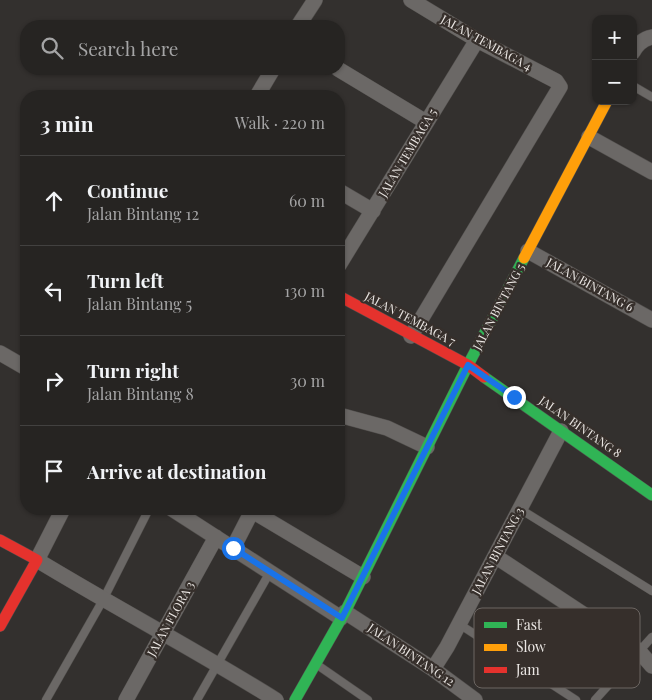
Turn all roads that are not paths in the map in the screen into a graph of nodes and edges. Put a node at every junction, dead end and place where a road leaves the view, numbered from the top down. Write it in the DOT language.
graph roads {
  1 [pos="314,0"];
  2 [pos="411,0"];
  3 [pos="302,20"];
  4 [pos="649,37"];
  5 [pos="477,40"];
  6 [pos="637,45"];
  7 [pos="345,73"];
  8 [pos="269,75"];
  9 [pos="637,88"];
  10 [pos="261,90"];
  11 [pos="652,97"];
  12 [pos="605,105"];
  13 [pos="426,122"];
  14 [pos="589,136"];
  15 [pos="652,172"];
  16 [pos="345,195"];
  17 [pos="373,212"];
  18 [pos="528,251"];
  19 [pos="345,256"];
  20 [pos="345,299"];
  21 [pos="652,320"];
  22 [pos="411,336"];
  23 [pos="0,353"];
  24 [pos="20,365"];
  25 [pos="468,365"];
  26 [pos="345,417"];
  27 [pos="561,432"];
  28 [pos="427,447"];
  29 [pos="652,495"];
  30 [pos="520,509"];
  31 [pos="61,515"];
  32 [pos="146,515"];
  33 [pos="181,515"];
  34 [pos="248,515"];
  35 [pos="258,515"];
  36 [pos="216,537"];
  37 [pos="0,540"];
  38 [pos="233,548"];
  39 [pos="495,556"];
  40 [pos="37,560"];
  41 [pos="270,572"];
  42 [pos="362,577"];
  43 [pos="652,591"];
  44 [pos="103,600"];
  45 [pos="574,608"];
  46 [pos="343,615"];
  47 [pos="459,624"];
  48 [pos="0,626"];
  49 [pos="163,634"];
  50 [pos="474,634"];
  51 [pos="652,637"];
  52 [pos="640,650"];
  53 [pos="640,652"];
  54 [pos="218,663"];
  55 [pos="316,664"];
  56 [pos="652,666"];
  57 [pos="433,669"];
  58 [pos="558,688"];
  59 [pos="606,688"];
  60 [pos="46,700"];
  61 [pos="126,700"];
  62 [pos="197,700"];
  63 [pos="276,700"];
  64 [pos="295,700"];
  65 [pos="368,700"];
  66 [pos="475,700"];
  67 [pos="576,700"];
  68 [pos="595,700"];
  1 -- 3 [label="street"];
  2 -- 5 [label="street, JALAN TEMBAGA 4"];
  4 -- 6 [label="street"];
  5 -- 13 [label="street, JALAN TEMBAGA 5"];
  5 -- 22 [label="street, JALAN TEMBAGA 4"];
  7 -- 13 [label="street"];
  8 -- 10 [label="street"];
  9 -- 11 [label="lane"];
  12 -- 14 [label="street, JALAN BINTANG 5"];
  13 -- 17 [label="street, JALAN TEMBAGA 5"];
  14 -- 15 [label="street"];
  14 -- 18 [label="street, JALAN BINTANG 5"];
  16 -- 17 [label="street"];
  17 -- 19 [label="street, JALAN TEMBAGA 5"];
  18 -- 21 [label="street, JALAN BINTANG 6"];
  18 -- 25 [label="street, JALAN BINTANG 5"];
  20 -- 22 [label="street, JALAN TEMBAGA 7"];
  22 -- 25 [label="street, JALAN TEMBAGA 7"];
  23 -- 24 [label="street"];
  25 -- 27 [label="street, JALAN BINTANG 8"];
  25 -- 28 [label="street, JALAN BINTANG 5"];
  26 -- 28 [label="street"];
  27 -- 29 [label="street, JALAN BINTANG 8"];
  27 -- 30 [label="street, JALAN BINTANG 3"];
  28 -- 42 [label="street, JALAN BINTANG 5"];
  30 -- 39 [label="street, JALAN BINTANG 3"];
  30 -- 43 [label="lane"];
  31 -- 40 [label="street"];
  32 -- 44 [label="lane"];
  33 -- 36 [label="street, JALAN BINTANG 12"];
  34 -- 38 [label="street"];
  35 -- 42 [label="street"];
  36 -- 38 [label="street, JALAN BINTANG 12"];
  36 -- 49 [label="street, JALAN FLORA 3"];
  37 -- 40 [label="street"];
  38 -- 41 [label="street, JALAN BINTANG 12"];
  39 -- 45 [label="street"];
  39 -- 47 [label="street, JALAN BINTANG 3"];
  40 -- 44 [label="street"];
  40 -- 48 [label="street"];
  41 -- 46 [label="street, JALAN BINTANG 12"];
  41 -- 54 [label="lane"];
  42 -- 46 [label="street, JALAN BINTANG 5"];
  44 -- 49 [label="street"];
  44 -- 60 [label="lane"];
  46 -- 55 [label="street, JALAN BINTANG 5"];
  46 -- 57 [label="street, JALAN BINTANG 12"];
  47 -- 50 [label="lane"];
  47 -- 57 [label="street, JALAN BINTANG 3"];
  49 -- 54 [label="street"];
  49 -- 61 [label="street, JALAN FLORA 3"];
  51 -- 52 [label="lane"];
  53 -- 56 [label="street"];
  54 -- 62 [label="lane"];
  54 -- 63 [label="street"];
  55 -- 64 [label="street, JALAN BINTANG 5"];
  55 -- 65 [label="lane"];
  57 -- 66 [label="street, JALAN BINTANG 12"];
  58 -- 67 [label="lane"];
  59 -- 68 [label="lane"];
}
